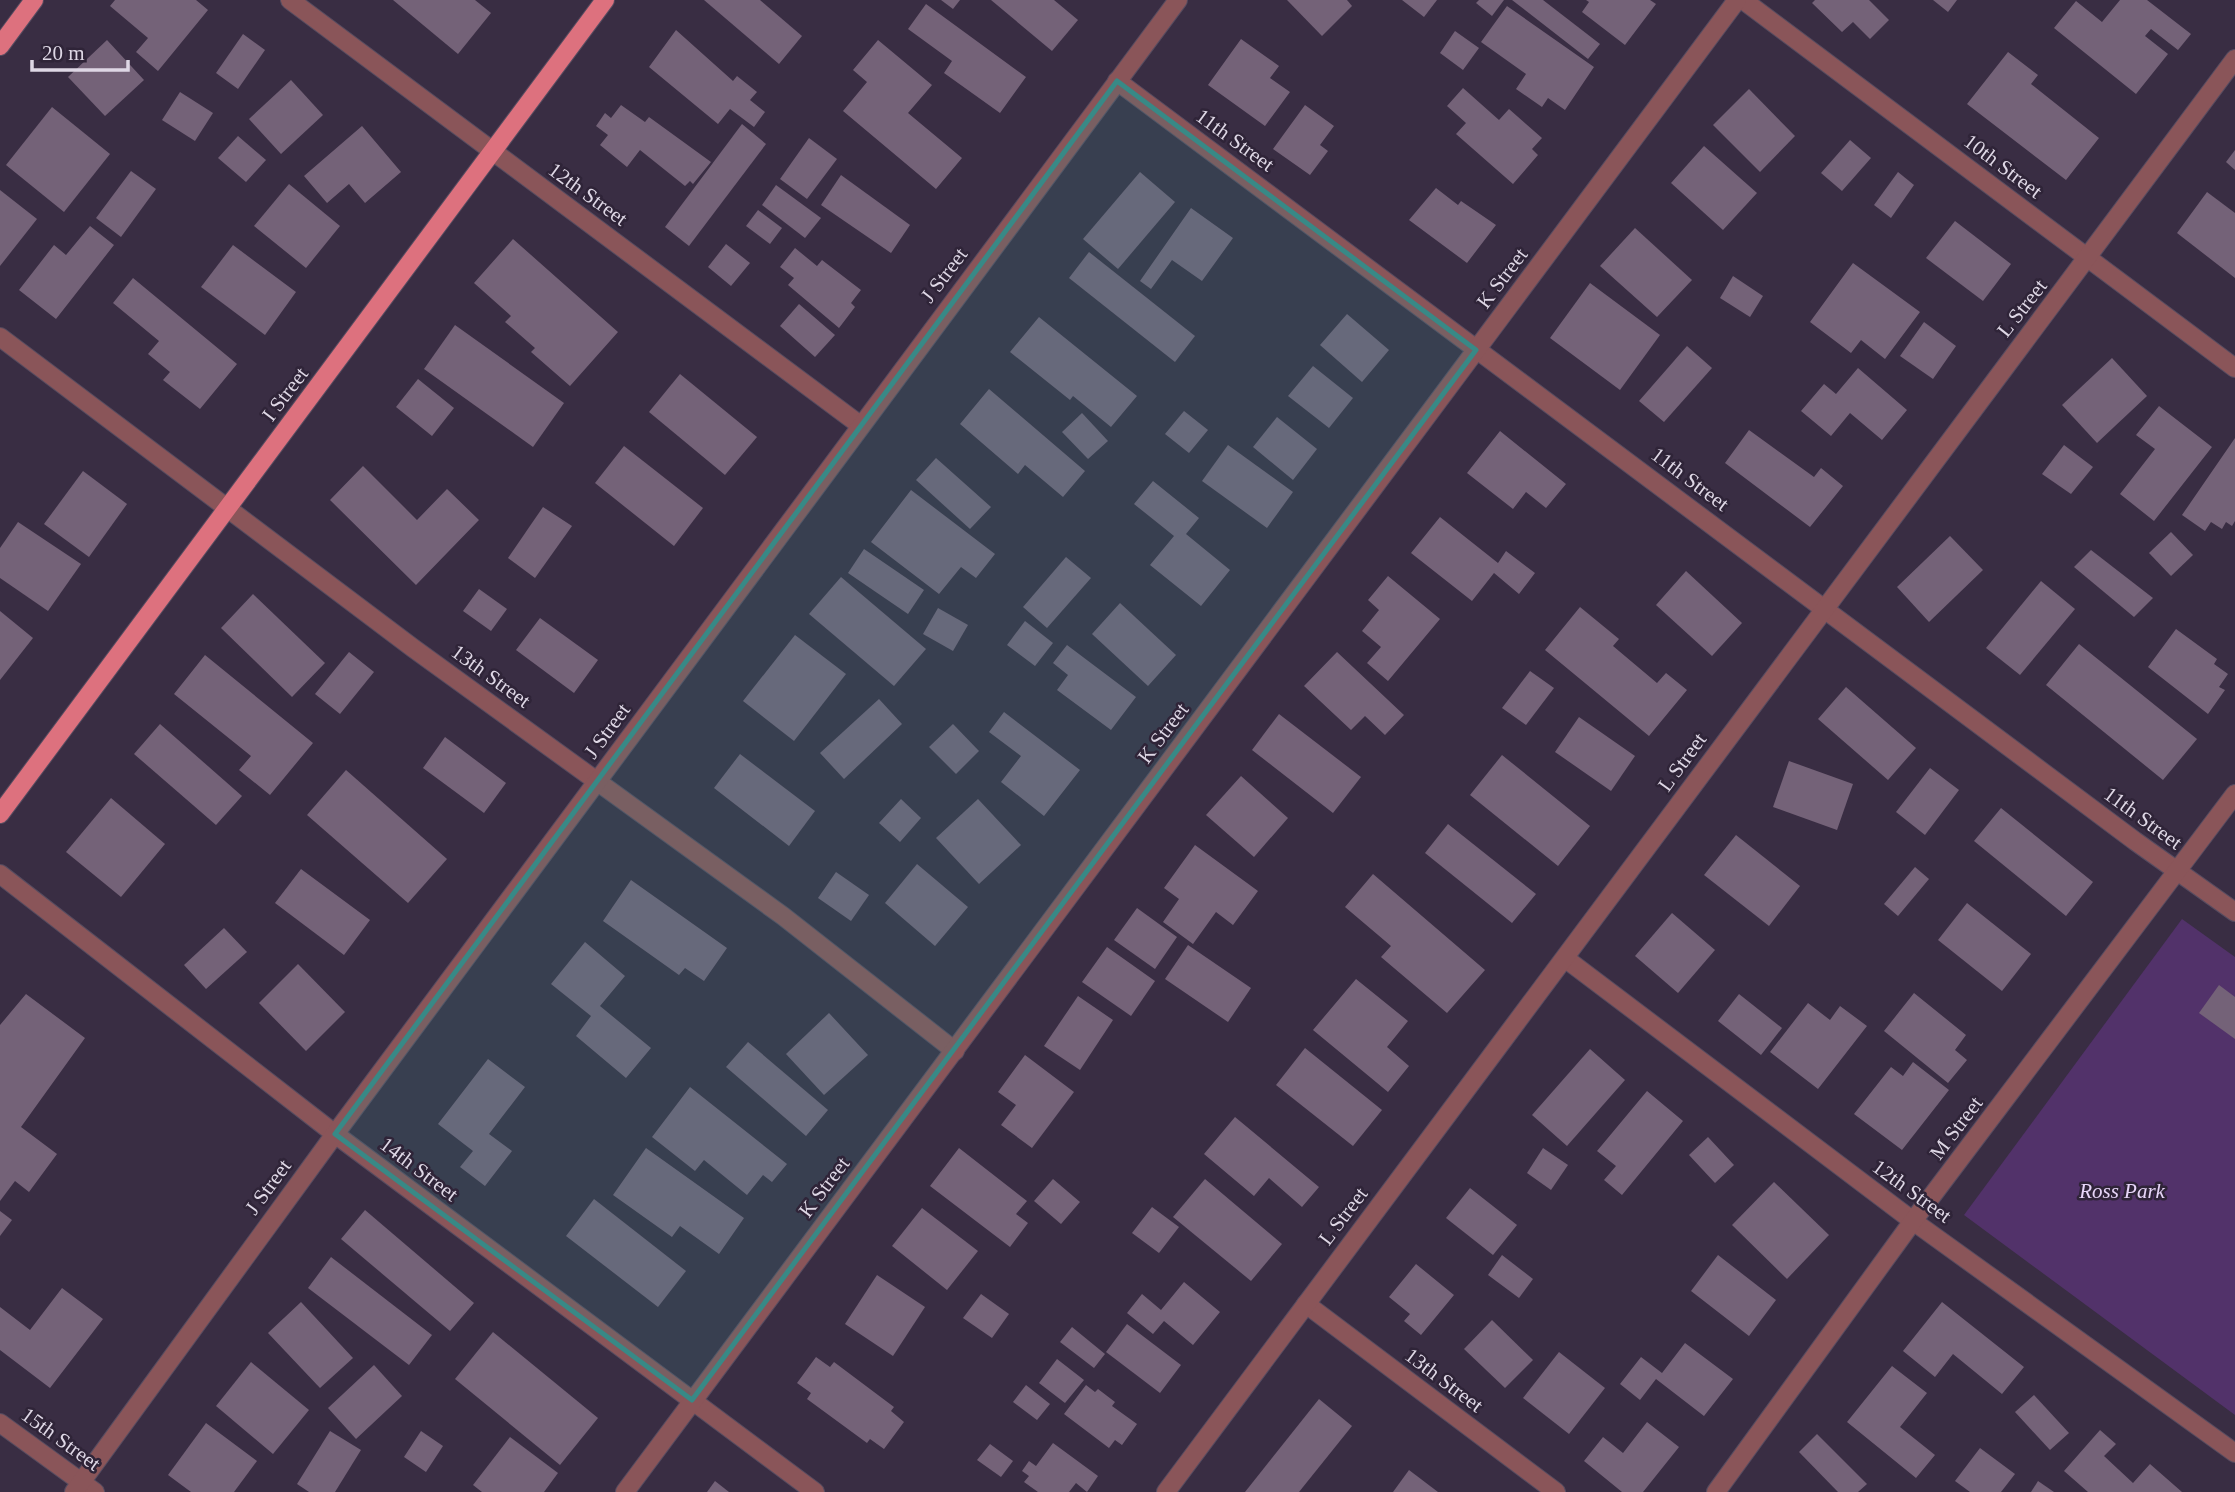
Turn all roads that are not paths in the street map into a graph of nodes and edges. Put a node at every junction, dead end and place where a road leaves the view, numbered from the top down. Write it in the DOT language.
graph roads {
  1 [pos="34,0"];
  2 [pos="290,0"];
  3 [pos="606,0"];
  4 [pos="1178,0"];
  5 [pos="1737,0"];
  6 [pos="1743,0"];
  7 [pos="0,46"];
  8 [pos="2235,59"];
  9 [pos="1118,81"];
  10 [pos="493,151"];
  11 [pos="2088,259"];
  12 [pos="0,337"];
  13 [pos="1476,350"];
  14 [pos="2235,368"];
  15 [pos="860,425"];
  16 [pos="228,509"];
  17 [pos="1824,610"];
  18 [pos="597,783"];
  19 [pos="2235,794"];
  20 [pos="0,814"];
  21 [pos="2178,872"];
  22 [pos="0,874"];
  23 [pos="2235,912"];
  24 [pos="1566,959"];
  25 [pos="955,1051"];
  26 [pos="335,1134"];
  27 [pos="1913,1221"];
  28 [pos="1306,1304"];
  29 [pos="692,1401"];
  30 [pos="0,1423"];
  31 [pos="2235,1453"];
  32 [pos="84,1489"];
  33 [pos="625,1492"];
  34 [pos="815,1492"];
  35 [pos="1166,1492"];
  36 [pos="1556,1492"];
  37 [pos="1716,1492"];
  1 -- 7 [label="main road"];
  2 -- 10 [label="street, 12th Street"];
  3 -- 10 [label="main road, I Street"];
  4 -- 9 [label="street, J Street"];
  5 -- 13 [label="street, K Street"];
  6 -- 11 [label="street, 10th Street"];
  8 -- 11 [label="street, L Street"];
  9 -- 13 [label="street, 11th Street"];
  9 -- 15 [label="street, J Street"];
  10 -- 15 [label="street, 12th Street"];
  10 -- 16 [label="main road, I Street"];
  11 -- 14 [label="street, 10th Street"];
  11 -- 17 [label="street, L Street"];
  12 -- 16 [label="street, 13th Street"];
  13 -- 17 [label="street, 11th Street"];
  13 -- 25 [label="street, K Street"];
  15 -- 18 [label="street, J Street"];
  16 -- 18 [label="street, 13th Street"];
  16 -- 20 [label="main road, I Street"];
  17 -- 21 [label="street, 11th Street"];
  17 -- 24 [label="street, L Street"];
  18 -- 25 [label="street, 13th Street"];
  18 -- 26 [label="street, J Street"];
  19 -- 21 [label="street, M Street"];
  21 -- 23 [label="street, 11th Street"];
  21 -- 27 [label="street, M Street"];
  22 -- 26 [label="street, 14th Street"];
  24 -- 27 [label="street, 12th Street"];
  24 -- 28 [label="street, L Street"];
  25 -- 29 [label="street, K Street"];
  26 -- 29 [label="street, 14th Street"];
  26 -- 32 [label="street, J Street"];
  27 -- 31 [label="street, 12th Street"];
  27 -- 37 [label="street, M Street"];
  28 -- 35 [label="street, L Street"];
  28 -- 36 [label="street, 13th Street"];
  29 -- 33 [label="street, K Street"];
  29 -- 34 [label="street, 14th Street"];
  30 -- 32 [label="street, 15th Street"];
}
